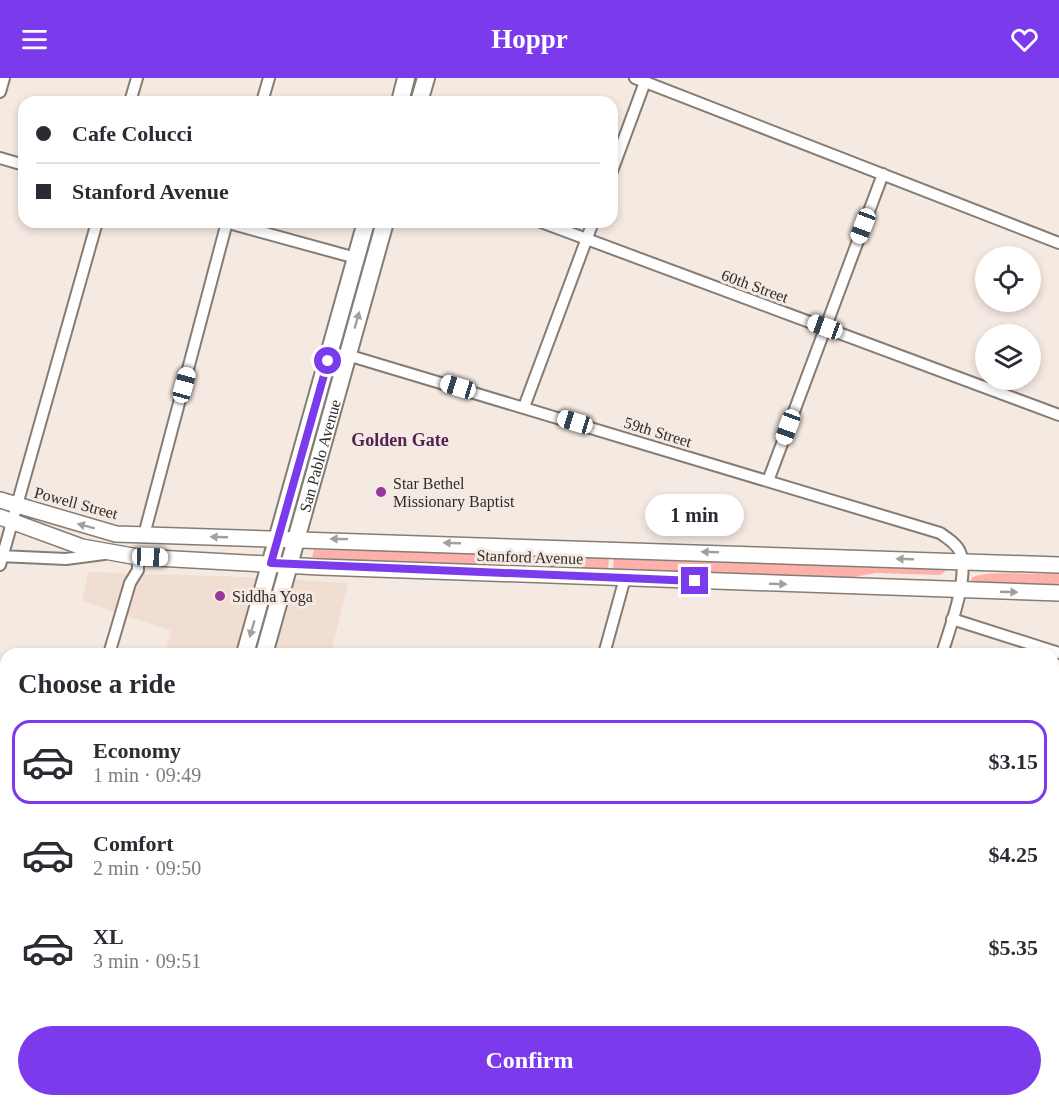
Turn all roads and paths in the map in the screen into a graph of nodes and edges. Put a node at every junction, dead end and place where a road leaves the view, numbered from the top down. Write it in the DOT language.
graph roads {
  1 [pos="4,78"];
  2 [pos="137,78"];
  3 [pos="269,78"];
  4 [pos="406,78"];
  5 [pos="426,78"];
  6 [pos="640,80"];
  7 [pos="0,92"];
  8 [pos="132,96"];
  9 [pos="264,96"];
  10 [pos="402,96"];
  11 [pos="421,96"];
  12 [pos="618,152"];
  13 [pos="0,158"];
  14 [pos="18,163"];
  15 [pos="883,174"];
  16 [pos="96,228"];
  17 [pos="224,228"];
  18 [pos="248,228"];
  19 [pos="364,228"];
  20 [pos="383,228"];
  21 [pos="557,228"];
  22 [pos="591,228"];
  23 [pos="587,239"];
  24 [pos="1059,243"];
  25 [pos="356,258"];
  26 [pos="825,327"];
  27 [pos="330,350"];
  28 [pos="348,354"];
  29 [pos="524,407"];
  30 [pos="1059,415"];
  31 [pos="768,481"];
  32 [pos="0,501"];
  33 [pos="17,506"];
  34 [pos="6,519"];
  35 [pos="144,535"];
  36 [pos="297,538"];
  37 [pos="277,539"];
  38 [pos="110,554"];
  39 [pos="138,557"];
  40 [pos="1,559"];
  41 [pos="963,561"];
  42 [pos="271,563"];
  43 [pos="289,565"];
  44 [pos="1059,565"];
  45 [pos="625,578"];
  46 [pos="959,590"];
  47 [pos="1059,593"];
  48 [pos="952,619"];
  49 [pos="111,648"];
  50 [pos="247,648"];
  51 [pos="266,648"];
  52 [pos="610,648"];
  53 [pos="944,648"];
  54 [pos="1043,648"];
  1 -- 7 [label="street"];
  2 -- 8 [label="street"];
  3 -- 9 [label="street"];
  4 -- 10 [label="main road"];
  5 -- 11 [label="main road"];
  6 -- 12 [label="street"];
  6 -- 15 [label="street"];
  13 -- 14 [label="street"];
  15 -- 24 [label="street"];
  15 -- 26 [label="street"];
  16 -- 33 [label="street"];
  17 -- 35 [label="street"];
  18 -- 25 [label="street"];
  19 -- 25 [label="main road, San Pablo Avenue"];
  28 -- 20 [label="main road, San Pablo Avenue, one-way"];
  21 -- 23 [label="street, 60th Street"];
  22 -- 23 [label="street"];
  23 -- 26 [label="street, 60th Street"];
  23 -- 29 [label="street"];
  25 -- 27 [label="main road, San Pablo Avenue"];
  26 -- 30 [label="street, 60th Street"];
  26 -- 31 [label="street"];
  27 -- 28 [label="street, 59th Street"];
  27 -- 37 [label="main road, San Pablo Avenue"];
  28 -- 29 [label="street, 59th Street"];
  28 -- 36 [label="main road, San Pablo Avenue"];
  29 -- 31 [label="street, 59th Street"];
  31 -- 41 [label="street, 59th Street"];
  32 -- 33 [label="main road, Powell Street"];
  33 -- 34 [label="street"];
  35 -- 33 [label="main road, Powell Street, one-way"];
  34 -- 38 [label="main road"];
  34 -- 40 [label="street"];
  37 -- 35 [label="main road, Stanford Avenue, one-way"];
  36 -- 37 [label="main road, Stanford Avenue"];
  41 -- 36 [label="main road, Stanford Avenue, one-way"];
  36 -- 43 [label="main road, San Pablo Avenue"];
  37 -- 42 [label="main road, San Pablo Avenue"];
  38 -- 39 [label="main road, Stanford Avenue"];
  38 -- 40 [label="street, Stanford Avenue"];
  39 -- 42 [label="main road, Stanford Avenue"];
  39 -- 49 [label="street"];
  41 -- 44 [label="main road, Stanford Avenue"];
  41 -- 46 [label="street"];
  42 -- 43 [label="main road, Stanford Avenue"];
  42 -- 50 [label="main road, San Pablo Avenue, one-way"];
  43 -- 45 [label="main road, Stanford Avenue"];
  43 -- 51 [label="main road, San Pablo Avenue"];
  45 -- 46 [label="main road, Stanford Avenue, one-way"];
  45 -- 52 [label="street"];
  46 -- 47 [label="main road, Stanford Avenue, one-way"];
  46 -- 48 [label="street"];
  48 -- 53 [label="street"];
  48 -- 54 [label="street"];
}
